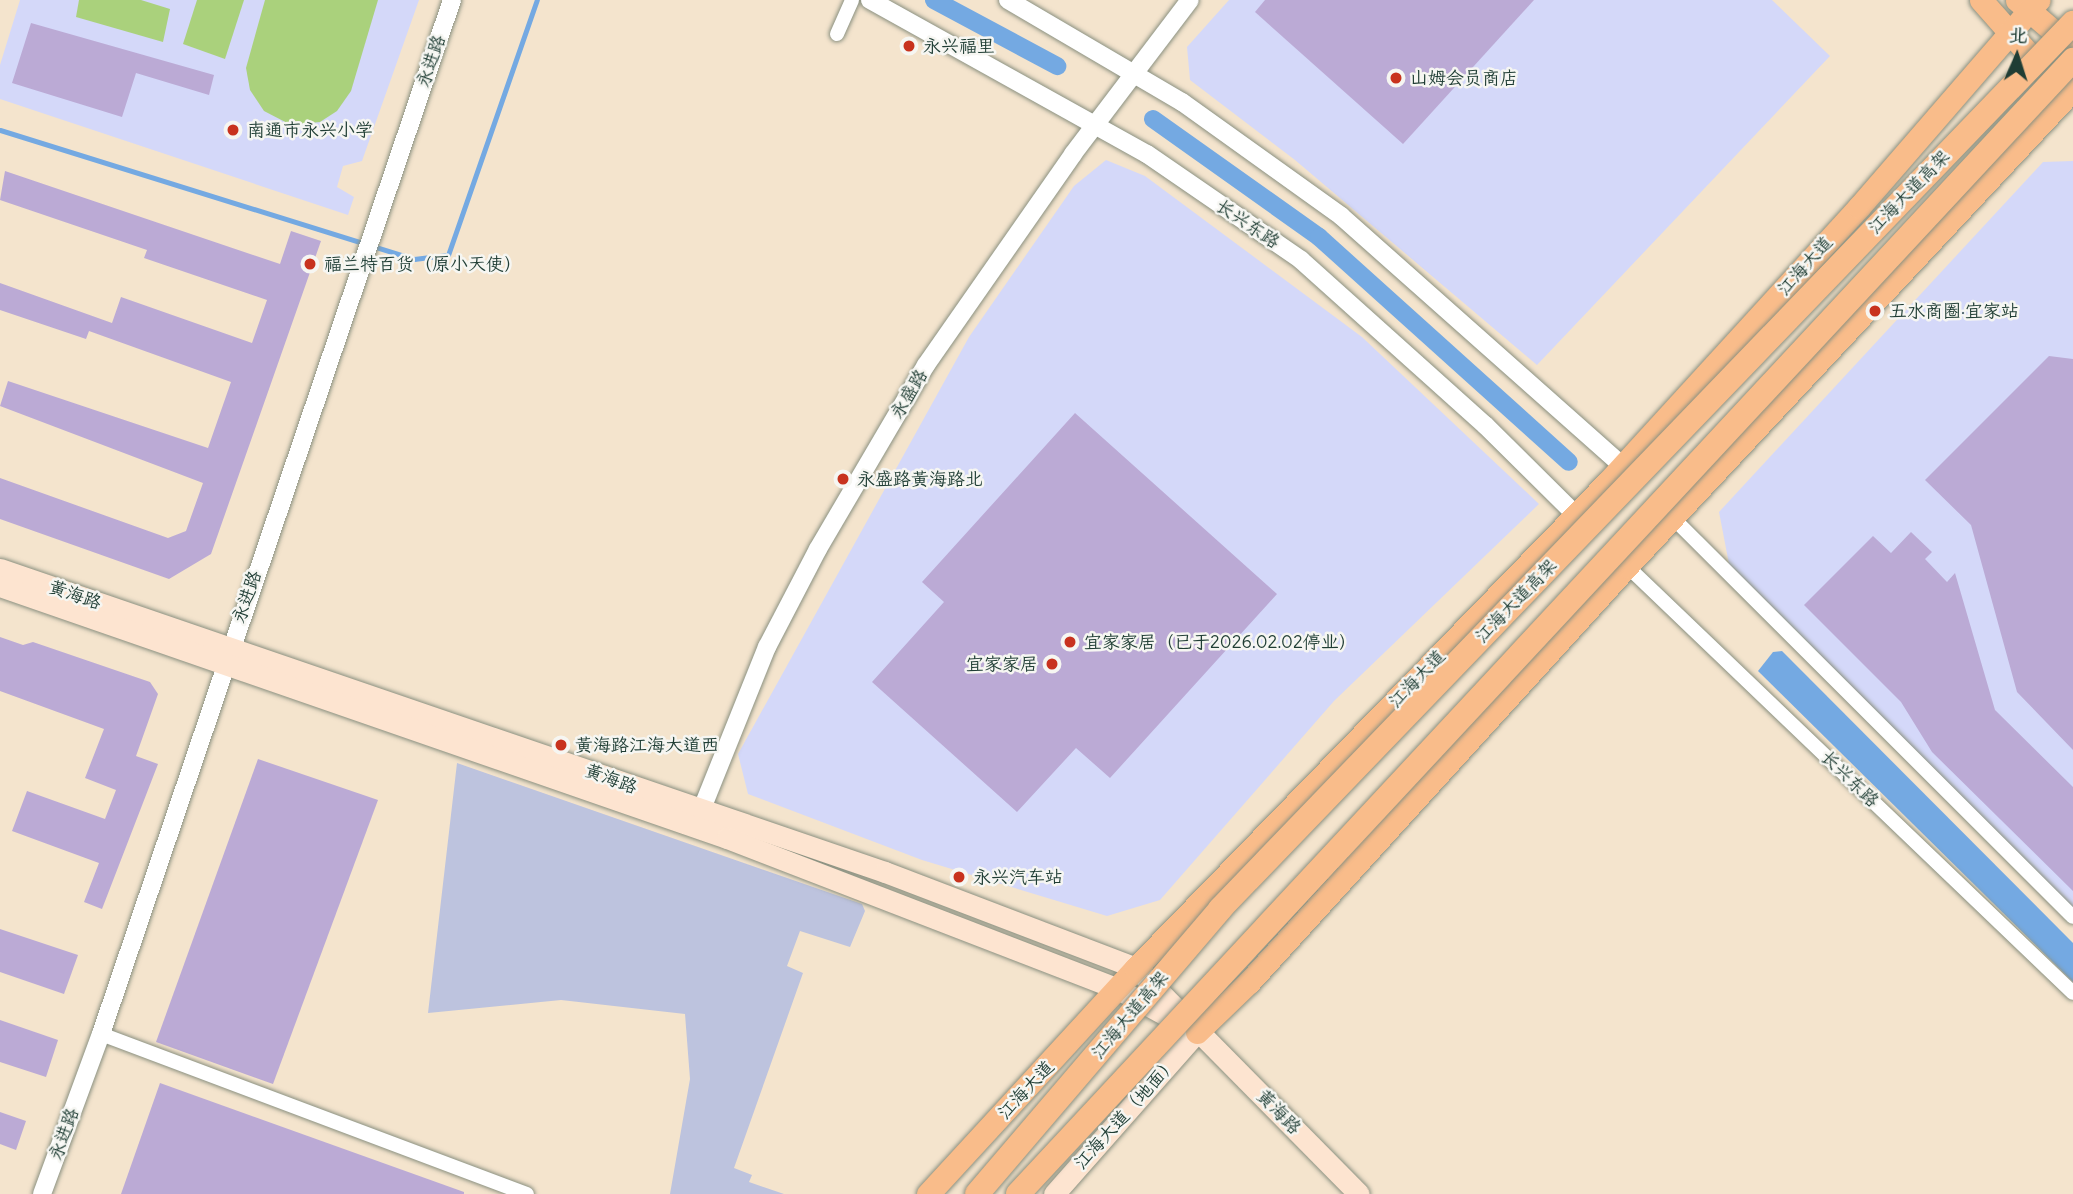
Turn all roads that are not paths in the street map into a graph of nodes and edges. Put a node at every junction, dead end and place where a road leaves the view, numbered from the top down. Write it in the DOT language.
graph roads {
  1 [pos="452,0"];
  2 [pos="852,0"];
  3 [pos="870,0"];
  4 [pos="1008,0"];
  5 [pos="1190,0"];
  6 [pos="1981,0"];
  7 [pos="2028,3"];
  8 [pos="2073,23"];
  9 [pos="837,34"];
  10 [pos="2008,34"];
  11 [pos="2073,48"];
  12 [pos="2073,60"];
  13 [pos="1133,71"];
  14 [pos="2070,96"];
  15 [pos="1095,126"];
  16 [pos="1623,466"];
  17 [pos="1576,516"];
  18 [pos="1672,517"];
  19 [pos="1627,566"];
  20 [pos="0,569"];
  21 [pos="0,586"];
  22 [pos="227,654"];
  23 [pos="698,819"];
  24 [pos="2073,917"];
  25 [pos="1136,968"];
  26 [pos="1118,989"];
  27 [pos="2073,993"];
  28 [pos="1197,1032"];
  29 [pos="101,1034"];
  30 [pos="42,1194"];
  31 [pos="527,1194"];
  32 [pos="928,1194"];
  33 [pos="977,1194"];
  34 [pos="1018,1194"];
  35 [pos="1054,1194"];
  36 [pos="1359,1194"];
  1 -- 22 [label="street, 永进路"];
  2 -- 9 [label="street"];
  3 -- 15 [label="street, 长兴东路"];
  4 -- 13 [label="street"];
  5 -- 13 [label="street, 永盛路"];
  6 -- 10 [label="main road"];
  7 -- 10 [label="main road, 江海大道"];
  7 -- 11 [label="main road"];
  8 -- 33 [label="highway, 江海大道高架, bridge"];
  10 -- 14 [label="main road"];
  10 -- 16 [label="main road, 江海大道"];
  12 -- 34 [label="highway, 江海大道高架, bridge"];
  13 -- 15 [label="street, 永盛路"];
  13 -- 16 [label="street"];
  14 -- 18 [label="main road"];
  15 -- 17 [label="street, 长兴东路"];
  15 -- 23 [label="street, 永盛路"];
  16 -- 17 [label="main road, 江海大道"];
  17 -- 25 [label="main road, 江海大道"];
  18 -- 19 [label="main road"];
  18 -- 24 [label="street"];
  19 -- 27 [label="street, 长兴东路"];
  19 -- 28 [label="main road"];
  20 -- 22 [label="main road, 黄海路"];
  21 -- 22 [label="main road, 黄海路"];
  22 -- 23 [label="main road, 黄海路"];
  22 -- 29 [label="street, 永进路"];
  23 -- 25 [label="main road, 黄海路"];
  23 -- 26 [label="main road, 黄海路"];
  25 -- 26 [label="main road, 江海大道"];
  25 -- 28 [label="main road, 黄海路"];
  26 -- 28 [label="main road, 黄海路"];
  26 -- 32 [label="main road, 江海大道"];
  28 -- 35 [label="main road, 江海大道（地面）"];
  28 -- 36 [label="main road, 黄海路"];
  29 -- 30 [label="street, 永进路"];
  29 -- 31 [label="street"];
}
